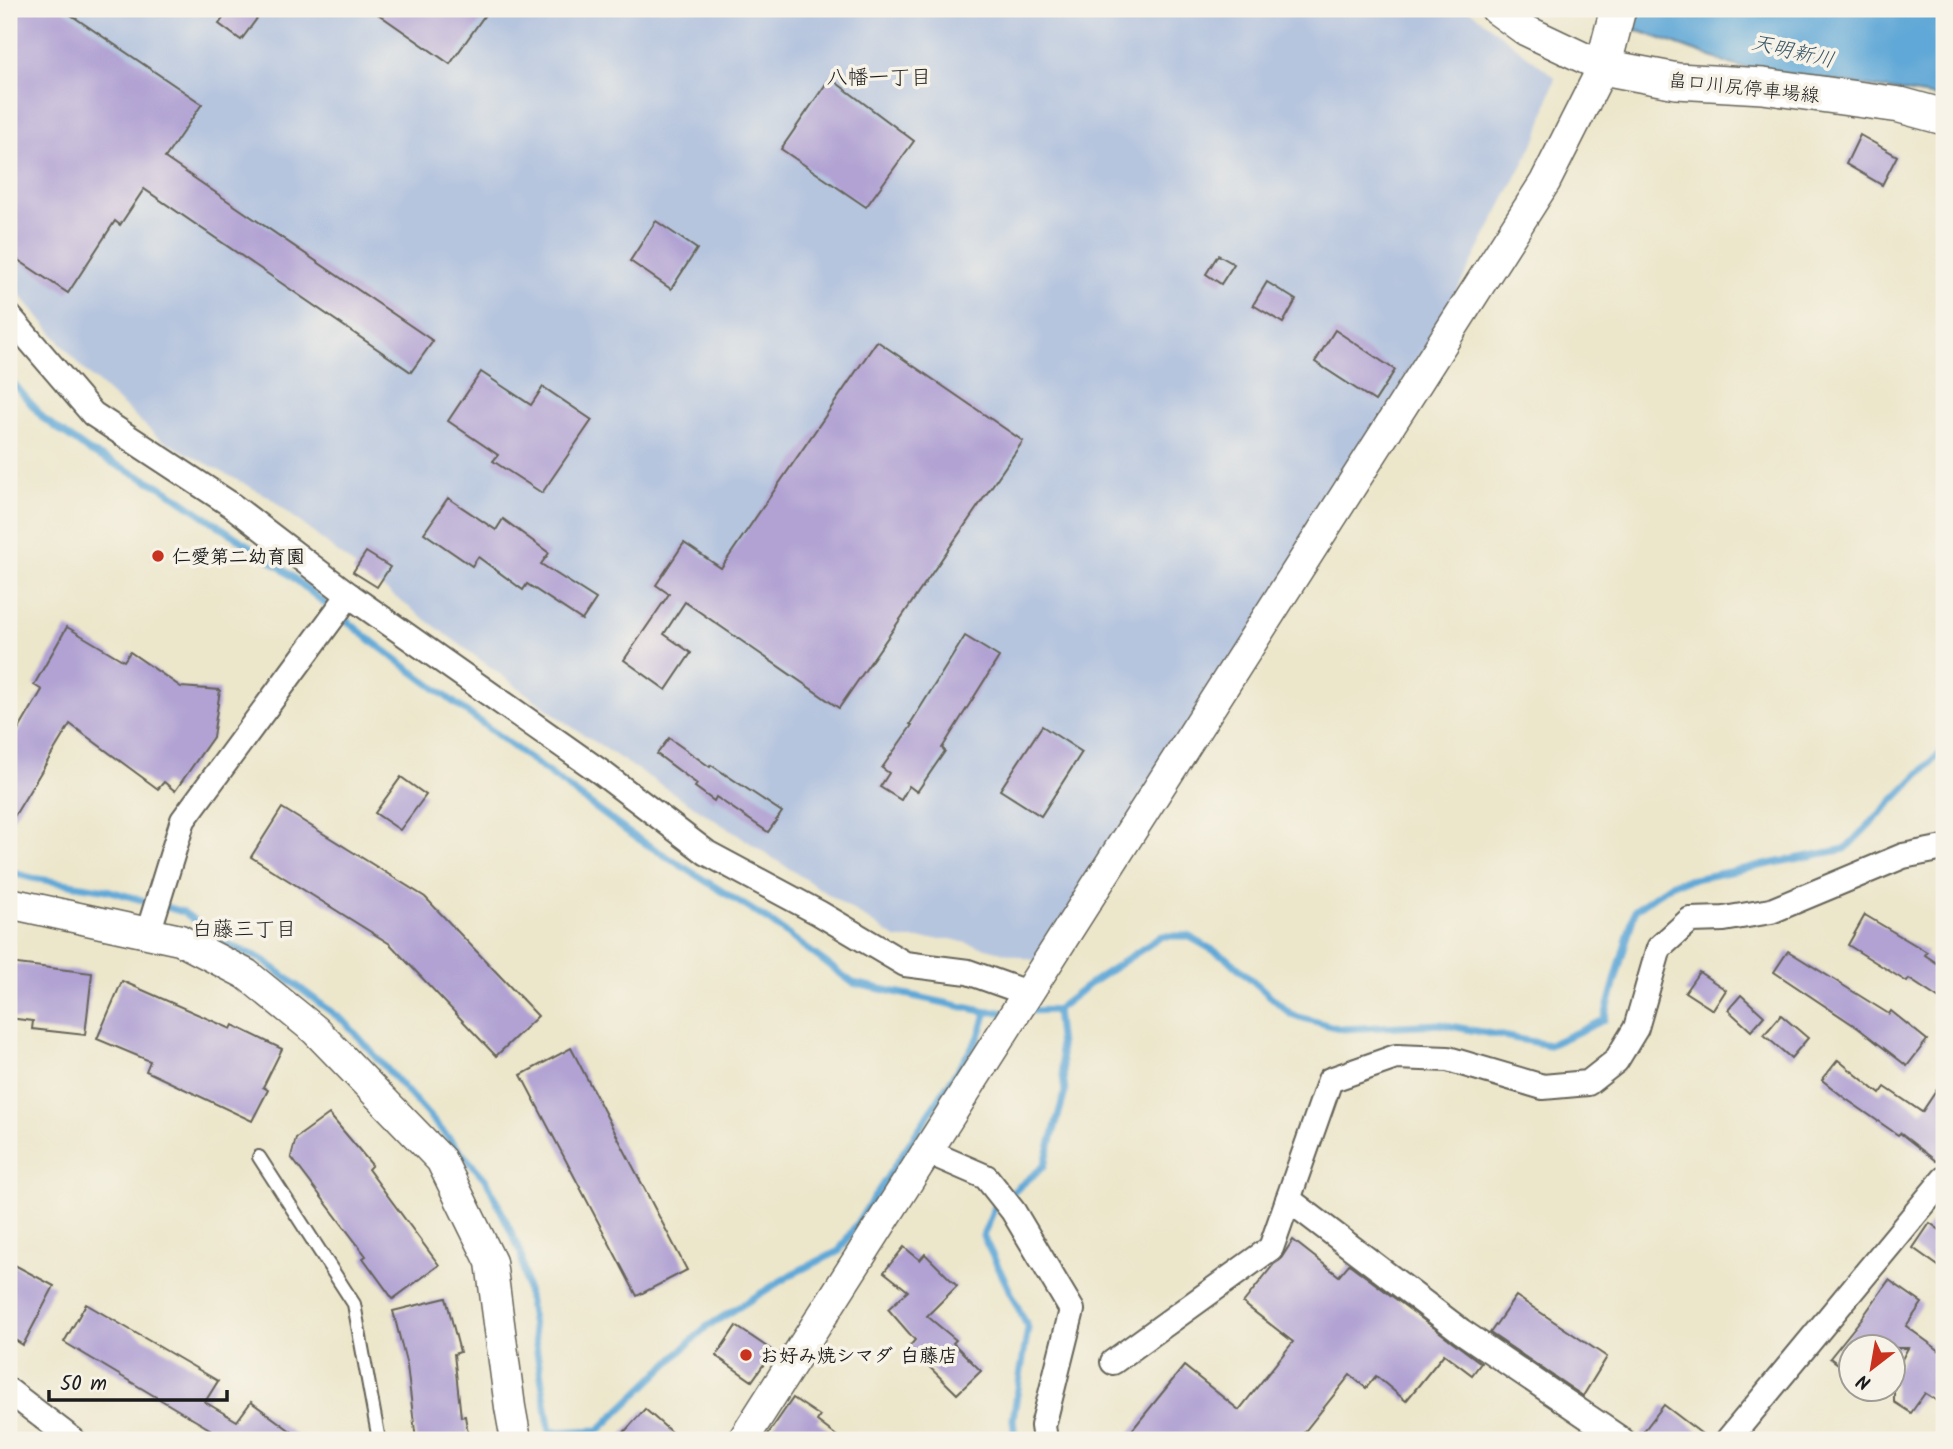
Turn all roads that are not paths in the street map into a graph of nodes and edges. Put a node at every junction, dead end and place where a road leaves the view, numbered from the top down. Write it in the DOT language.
graph roads {
  1 [pos="1496,9"];
  2 [pos="1610,37"];
  3 [pos="1944,117"];
  4 [pos="9,316"];
  5 [pos="349,595"];
  6 [pos="1944,848"];
  7 [pos="9,903"];
  8 [pos="148,933"];
  9 [pos="1027,993"];
  10 [pos="926,1151"];
  11 [pos="259,1157"];
  12 [pos="1944,1179"];
  13 [pos="1288,1199"];
  14 [pos="1113,1362"];
  15 [pos="9,1391"];
  16 [pos="73,1440"];
  17 [pos="379,1440"];
  18 [pos="516,1440"];
  19 [pos="743,1440"];
  20 [pos="1045,1440"];
  21 [pos="1622,1440"];
  22 [pos="1728,1440"];
  1 -- 2 [label="street"];
  2 -- 3 [label="main road, 畠口川尻停車場線"];
  2 -- 9 [label="street"];
  4 -- 5 [label="street"];
  5 -- 8 [label="street"];
  5 -- 9 [label="street"];
  6 -- 13 [label="street"];
  7 -- 8 [label="street"];
  8 -- 18 [label="street"];
  9 -- 10 [label="street"];
  10 -- 19 [label="street"];
  10 -- 20 [label="street"];
  11 -- 17 [label="lane"];
  12 -- 22 [label="street"];
  13 -- 14 [label="street"];
  13 -- 21 [label="street"];
  15 -- 16 [label="street"];
}
